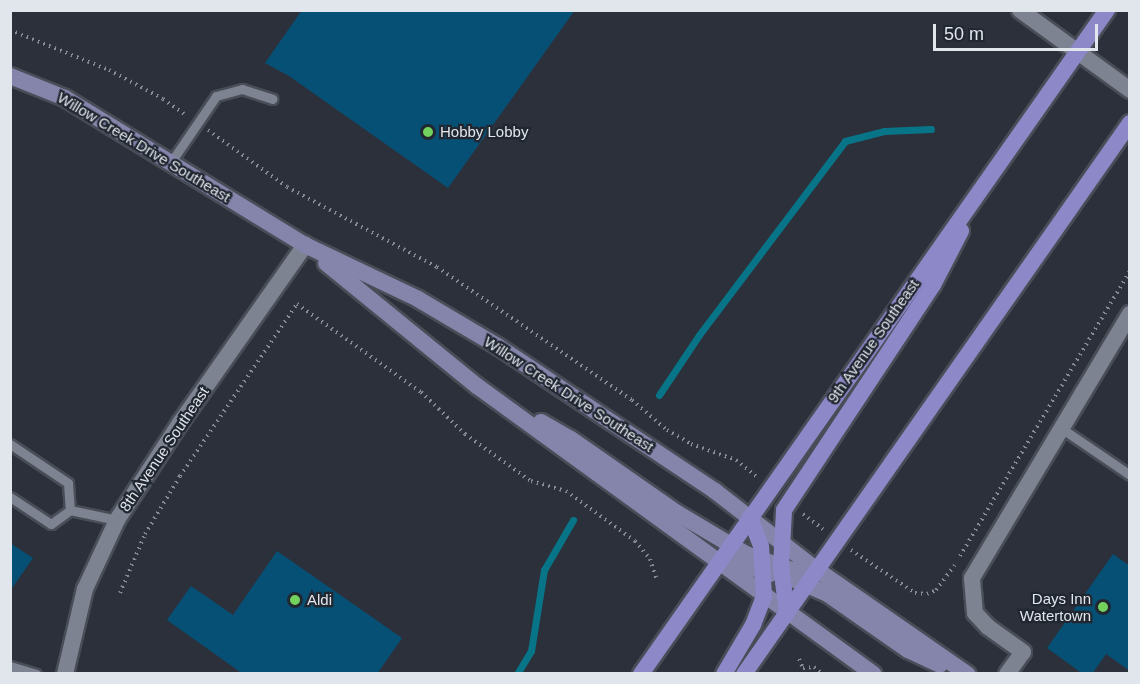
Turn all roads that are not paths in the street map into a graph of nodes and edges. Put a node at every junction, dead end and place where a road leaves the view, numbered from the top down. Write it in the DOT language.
graph roads {
  1 [pos="1020,10"];
  2 [pos="1107,10"];
  3 [pos="1078,52"];
  4 [pos="10,76"];
  5 [pos="1130,90"];
  6 [pos="272,99"];
  7 [pos="1130,123"];
  8 [pos="171,162"];
  9 [pos="987,179"];
  10 [pos="305,245"];
  11 [pos="1130,314"];
  12 [pos="477,386"];
  13 [pos="1061,428"];
  14 [pos="10,444"];
  15 [pos="1130,475"];
  16 [pos="10,496"];
  17 [pos="70,510"];
  18 [pos="750,517"];
  19 [pos="117,520"];
  20 [pos="782,542"];
  21 [pos="731,544"];
  22 [pos="719,563"];
  23 [pos="761,565"];
  24 [pos="782,572"];
  25 [pos="812,577"];
  26 [pos="764,596"];
  27 [pos="787,613"];
  28 [pos="10,666"];
  29 [pos="36,674"];
  30 [pos="65,674"];
  31 [pos="641,674"];
  32 [pos="724,674"];
  33 [pos="744,674"];
  34 [pos="874,674"];
  35 [pos="960,674"];
  36 [pos="967,674"];
  37 [pos="1006,674"];
  1 -- 3 [label="street"];
  2 -- 3 [label="main road, 9th Avenue Southeast"];
  3 -- 5 [label="street"];
  3 -- 9 [label="main road, 9th Avenue Southeast"];
  4 -- 8 [label="main road, Willow Creek Drive Southeast"];
  6 -- 8 [label="lane"];
  7 -- 25 [label="main road"];
  8 -- 10 [label="main road, Willow Creek Drive Southeast"];
  9 -- 18 [label="main road, 9th Avenue Southeast"];
  9 -- 20 [label="main road"];
  10 -- 12 [label="main road, Willow Creek Drive Southeast"];
  10 -- 18 [label="main road, Willow Creek Drive Southeast"];
  10 -- 19 [label="street, 8th Avenue Southeast"];
  11 -- 13 [label="street"];
  12 -- 21 [label="main road"];
  12 -- 22 [label="main road, Willow Creek Drive Southeast"];
  13 -- 15 [label="lane"];
  13 -- 37 [label="street"];
  14 -- 17 [label="lane"];
  16 -- 17 [label="lane"];
  17 -- 19 [label="lane"];
  18 -- 20 [label="main road, Willow Creek Drive Southeast"];
  18 -- 21 [label="main road, 9th Avenue Southeast"];
  18 -- 23 [label="main road"];
  19 -- 30 [label="street, 8th Avenue Southeast"];
  20 -- 24 [label="main road"];
  20 -- 25 [label="main road, Willow Creek Drive Southeast"];
  21 -- 22 [label="main road, 9th Avenue Southeast"];
  21 -- 23 [label="main road"];
  22 -- 23 [label="main road"];
  22 -- 26 [label="main road, Willow Creek Drive Southeast"];
  22 -- 31 [label="main road, 9th Avenue Southeast"];
  23 -- 24 [label="main road"];
  23 -- 26 [label="main road"];
  24 -- 25 [label="main road"];
  24 -- 27 [label="main road"];
  25 -- 27 [label="main road"];
  25 -- 35 [label="main road"];
  25 -- 36 [label="main road"];
  26 -- 27 [label="main road, Willow Creek Drive Southeast"];
  26 -- 32 [label="main road"];
  27 -- 33 [label="main road"];
  27 -- 34 [label="main road, Willow Creek Drive Southeast"];
  28 -- 29 [label="lane"];
}
